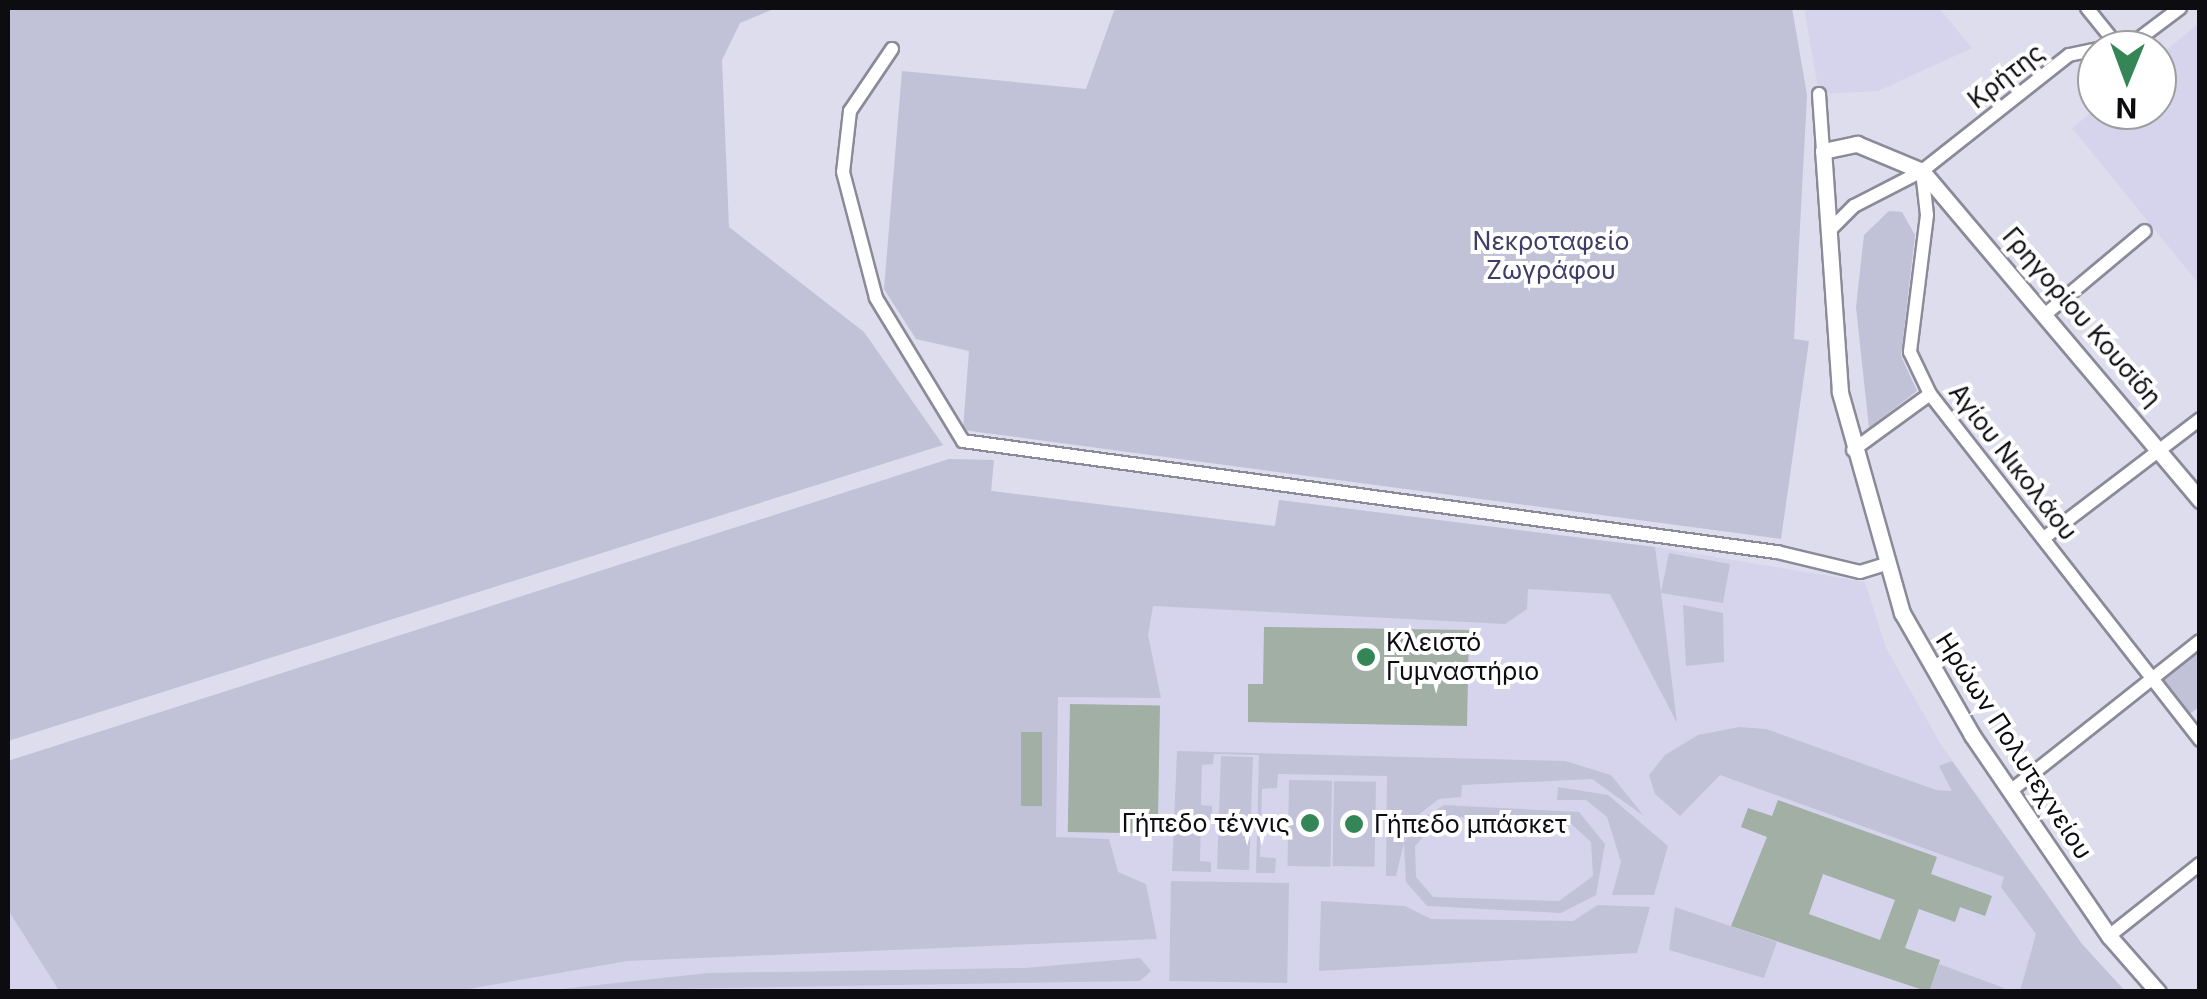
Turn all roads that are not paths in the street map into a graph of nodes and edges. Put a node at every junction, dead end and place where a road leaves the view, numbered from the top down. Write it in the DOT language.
graph roads {
  1 [pos="2087,8"];
  2 [pos="2180,8"];
  3 [pos="2105,30"];
  4 [pos="2151,30"];
  5 [pos="892,49"];
  6 [pos="2077,53"];
  7 [pos="1819,94"];
  8 [pos="1823,151"];
  9 [pos="1922,171"];
  10 [pos="2145,231"];
  11 [pos="1828,232"];
  12 [pos="2048,312"];
  13 [pos="1930,394"];
  14 [pos="2200,420"];
  15 [pos="2162,449"];
  16 [pos="1853,450"];
  17 [pos="2200,500"];
  18 [pos="2044,538"];
  19 [pos="1887,564"];
  20 [pos="2200,641"];
  21 [pos="2153,680"];
  22 [pos="2200,740"];
  23 [pos="2012,790"];
  24 [pos="2200,864"];
  25 [pos="2108,936"];
  26 [pos="2158,992"];
  1 -- 3 [label="street"];
  2 -- 4 [label="street, Κρήτης"];
  5 -- 19 [label="street"];
  6 -- 9 [label="street, Κρήτης"];
  7 -- 8 [label="street"];
  8 -- 9 [label="street, Γρηγορίου Κουσίδη"];
  8 -- 11 [label="street, Ηρώων Πολυτεχνείου"];
  9 -- 11 [label="street"];
  9 -- 12 [label="street, Γρηγορίου Κουσίδη"];
  9 -- 13 [label="street, Αγίου Νικολάου"];
  10 -- 12 [label="street"];
  11 -- 16 [label="street, Ηρώων Πολυτεχνείου"];
  12 -- 15 [label="street, Γρηγορίου Κουσίδη"];
  13 -- 16 [label="street"];
  13 -- 18 [label="street, Αγίου Νικολάου"];
  14 -- 15 [label="street"];
  15 -- 17 [label="street, Γρηγορίου Κουσίδη"];
  15 -- 18 [label="street"];
  16 -- 19 [label="street, Ηρώων Πολυτεχνείου"];
  18 -- 21 [label="street, Αγίου Νικολάου"];
  19 -- 23 [label="street, Ηρώων Πολυτεχνείου"];
  20 -- 21 [label="street"];
  21 -- 22 [label="street, Αγίου Νικολάου"];
  21 -- 23 [label="street"];
  23 -- 25 [label="street, Ηρώων Πολυτεχνείου"];
  24 -- 25 [label="street"];
  25 -- 26 [label="street, Ηρώων Πολυτεχνείου"];
}
